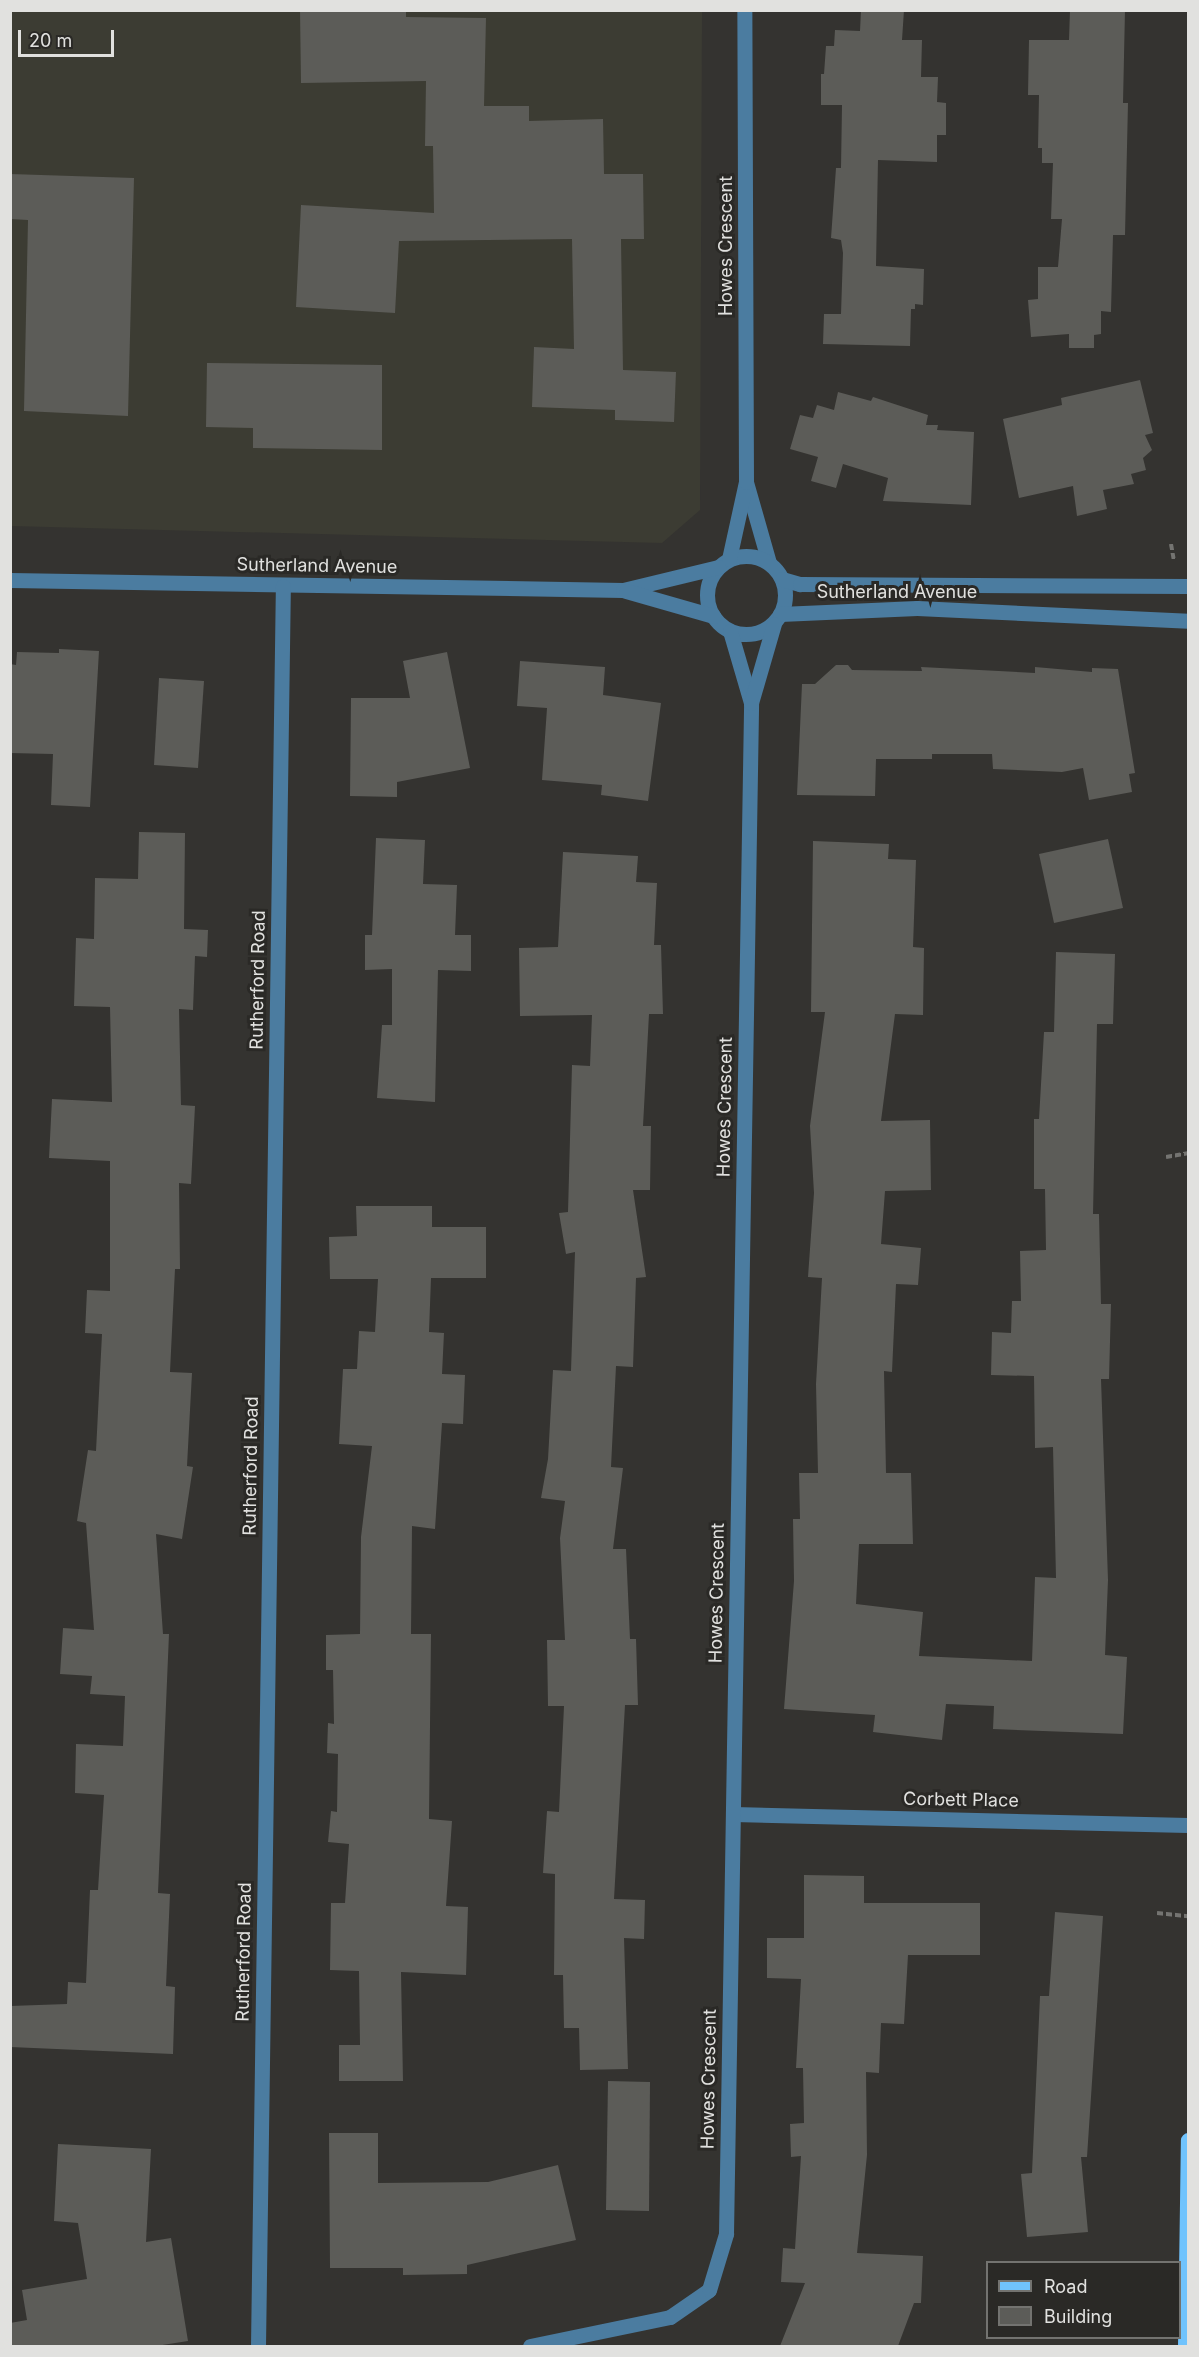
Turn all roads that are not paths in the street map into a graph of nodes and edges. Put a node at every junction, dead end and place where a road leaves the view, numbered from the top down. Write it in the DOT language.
graph roads {
  1 [pos="744,10"];
  2 [pos="746,482"];
  3 [pos="724,563"];
  4 [pos="769,563"];
  5 [pos="782,579"];
  6 [pos="10,580"];
  7 [pos="283,586"];
  8 [pos="1015,586"];
  9 [pos="1188,586"];
  10 [pos="623,590"];
  11 [pos="1014,613"];
  12 [pos="712,616"];
  13 [pos="777,619"];
  14 [pos="1188,621"];
  15 [pos="730,631"];
  16 [pos="751,703"];
  17 [pos="733,1814"];
  18 [pos="1188,1825"];
  19 [pos="1188,2140"];
  20 [pos="258,2346"];
  21 [pos="530,2346"];
  22 [pos="1185,2346"];
  1 -- 2 [label="street, Howes Crescent"];
  2 -- 3 [label="street, Howes Crescent"];
  2 -- 4 [label="street, Howes Crescent"];
  3 -- 4 [label="street"];
  3 -- 10 [label="street, Sutherland Avenue"];
  3 -- 12 [label="street"];
  4 -- 5 [label="street"];
  5 -- 8 [label="street, Sutherland Avenue"];
  5 -- 13 [label="street"];
  6 -- 7 [label="street, Sutherland Avenue"];
  7 -- 10 [label="street, Sutherland Avenue"];
  7 -- 20 [label="street, Rutherford Road"];
  8 -- 9 [label="street, Sutherland Avenue"];
  8 -- 11 [label="street"];
  10 -- 12 [label="street, Sutherland Avenue"];
  11 -- 13 [label="street, Sutherland Avenue"];
  11 -- 14 [label="street, Sutherland Avenue"];
  12 -- 15 [label="street"];
  13 -- 15 [label="street"];
  13 -- 16 [label="street, Howes Crescent"];
  15 -- 16 [label="street, Howes Crescent"];
  16 -- 17 [label="street, Howes Crescent"];
  17 -- 18 [label="street, Corbett Place"];
  17 -- 21 [label="street, Howes Crescent"];
  19 -- 22 [label="main road"];
}
